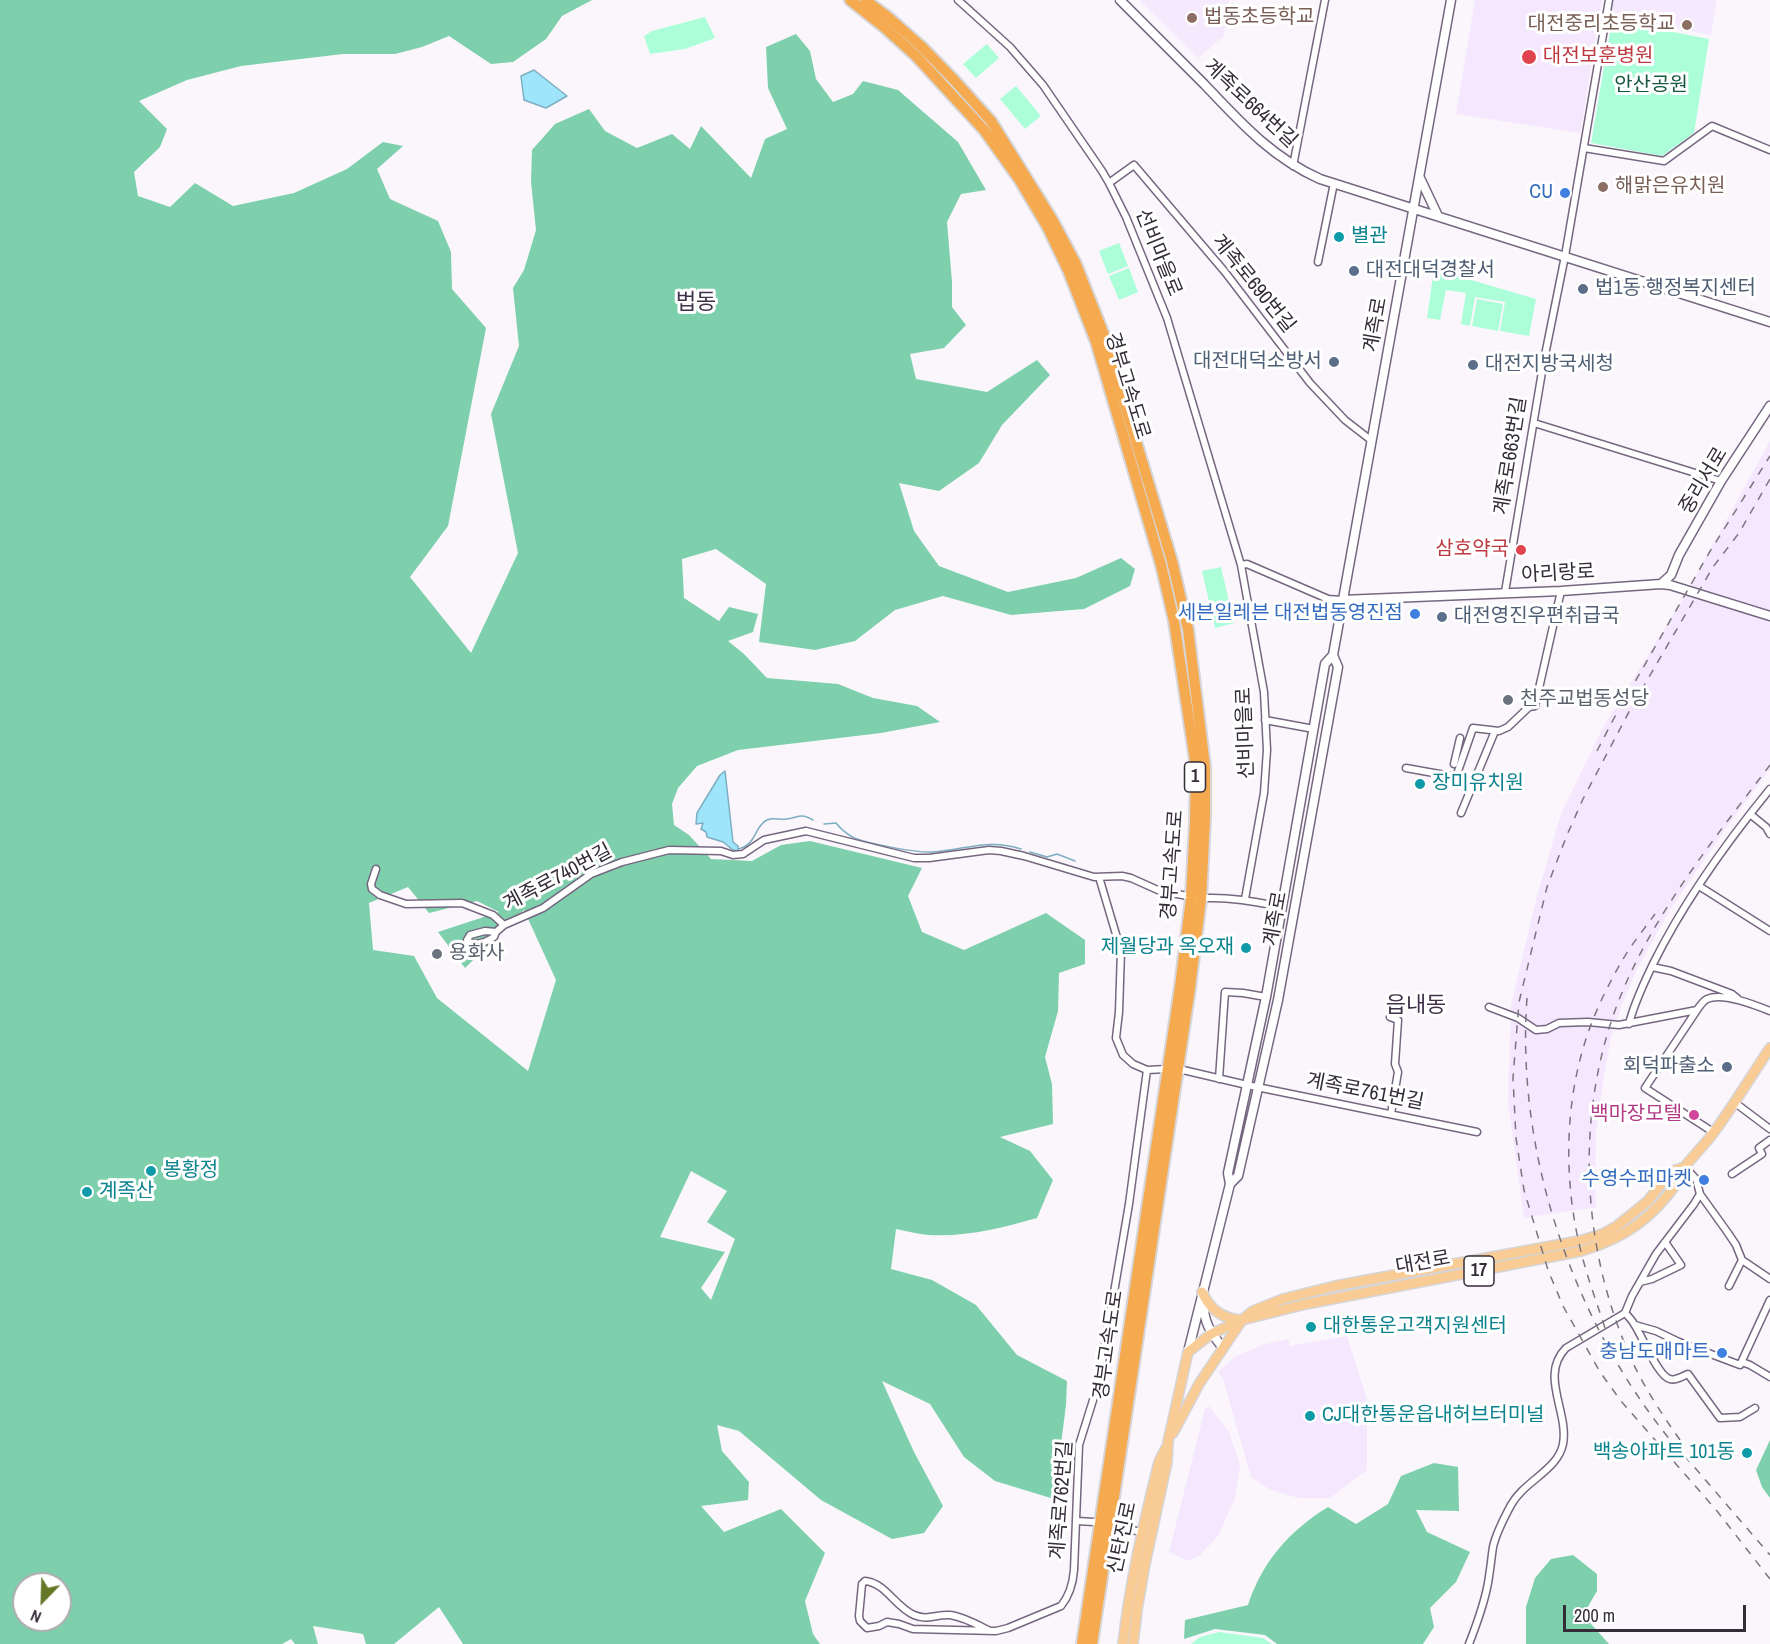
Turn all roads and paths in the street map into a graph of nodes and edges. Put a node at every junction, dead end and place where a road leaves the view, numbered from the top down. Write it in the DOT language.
graph roads {
  1 [pos="850,0"];
  2 [pos="865,0"];
  3 [pos="958,0"];
  4 [pos="1120,0"];
  5 [pos="1325,0"];
  6 [pos="1451,0"];
  7 [pos="1609,0"];
  8 [pos="1584,148"];
  9 [pos="1770,150"];
  10 [pos="1293,166"];
  11 [pos="1419,178"];
  12 [pos="1110,183"];
  13 [pos="1334,183"];
  14 [pos="1413,209"];
  15 [pos="1438,216"];
  16 [pos="1565,255"];
  17 [pos="1318,262"];
  18 [pos="1770,322"];
  19 [pos="1770,406"];
  20 [pos="1534,423"];
  21 [pos="1372,441"];
  22 [pos="1721,481"];
  23 [pos="1241,565"];
  24 [pos="1671,575"];
  25 [pos="1661,584"];
  26 [pos="1678,588"];
  27 [pos="1561,591"];
  28 [pos="1505,592"];
  29 [pos="1342,600"];
  30 [pos="1770,616"];
  31 [pos="1333,655"];
  32 [pos="1265,720"];
  33 [pos="1314,729"];
  34 [pos="1495,731"];
  35 [pos="1460,738"];
  36 [pos="1454,764"];
  37 [pos="1406,768"];
  38 [pos="1770,789"];
  39 [pos="1461,813"];
  40 [pos="1750,814"];
  41 [pos="1769,831"];
  42 [pos="376,869"];
  43 [pos="1099,877"];
  44 [pos="1699,886"];
  45 [pos="1188,896"];
  46 [pos="1205,898"];
  47 [pos="1245,899"];
  48 [pos="1282,907"];
  49 [pos="504,925"];
  50 [pos="1770,931"];
  51 [pos="495,934"];
  52 [pos="1652,967"];
  53 [pos="1266,997"];
  54 [pos="1740,1000"];
  55 [pos="1489,1007"];
  56 [pos="1697,1010"];
  57 [pos="1770,1011"];
  58 [pos="1390,1017"];
  59 [pos="1629,1024"];
  60 [pos="1770,1048"];
  61 [pos="1167,1069"];
  62 [pos="1147,1070"];
  63 [pos="1183,1070"];
  64 [pos="1219,1079"];
  65 [pos="1247,1085"];
  66 [pos="1259,1088"];
  67 [pos="1734,1101"];
  68 [pos="1391,1114"];
  69 [pos="1770,1129"];
  70 [pos="1477,1132"];
  71 [pos="1713,1132"];
  72 [pos="1770,1140"];
  73 [pos="1685,1167"];
  74 [pos="1732,1174"];
  75 [pos="1230,1184"];
  76 [pos="1700,1194"];
  77 [pos="1665,1242"];
  78 [pos="1742,1260"];
  79 [pos="1770,1279"];
  80 [pos="1640,1282"];
  81 [pos="1729,1286"];
  82 [pos="1202,1292"];
  83 [pos="1770,1300"];
  84 [pos="1625,1313"];
  85 [pos="1242,1320"];
  86 [pos="1635,1325"];
  87 [pos="1211,1334"];
  88 [pos="1223,1348"];
  89 [pos="1188,1352"];
  90 [pos="1742,1362"];
  91 [pos="1770,1377"];
  92 [pos="1755,1408"];
  93 [pos="1168,1442"];
  94 [pos="1077,1521"];
  95 [pos="1094,1522"];
  96 [pos="1116,1527"];
  97 [pos="1142,1532"];
  98 [pos="990,1631"];
  99 [pos="1082,1644"];
  100 [pos="1092,1644"];
  101 [pos="1124,1644"];
  102 [pos="1133,1644"];
  103 [pos="1469,1644"];
  1 -- 99 [label="highway, 경부고속도로 / 1"];
  2 -- 100 [label="highway, 경부고속도로 / 1"];
  3 -- 12 [label="street, 선비마을로"];
  4 -- 10 [label="main road, 계족로664번길"];
  5 -- 10 [label="street"];
  6 -- 11 [label="main road, 계족로"];
  7 -- 8 [label="street, 계족로663번길"];
  8 -- 9 [label="street"];
  8 -- 16 [label="street, 계족로663번길"];
  10 -- 13 [label="main road, 계족로664번길"];
  11 -- 14 [label="main road, 계족로"];
  11 -- 15 [label="main road"];
  12 -- 21 [label="street, 계족로690번길"];
  12 -- 23 [label="street, 선비마을로"];
  13 -- 14 [label="main road, 계족로664번길"];
  13 -- 17 [label="street"];
  14 -- 15 [label="main road"];
  14 -- 21 [label="main road, 계족로"];
  15 -- 16 [label="main road"];
  16 -- 18 [label="main road"];
  16 -- 20 [label="street, 계족로663번길"];
  19 -- 22 [label="main road, 중리서로"];
  20 -- 22 [label="street"];
  20 -- 28 [label="street, 계족로663번길"];
  21 -- 29 [label="main road, 계족로"];
  22 -- 24 [label="main road, 중리서로"];
  23 -- 29 [label="street"];
  23 -- 32 [label="street, 선비마을로"];
  24 -- 25 [label="main road, 중리서로"];
  24 -- 26 [label="main road"];
  25 -- 26 [label="main road, 아리랑로"];
  25 -- 27 [label="main road, 아리랑로"];
  26 -- 30 [label="main road, 아리랑로"];
  27 -- 28 [label="main road, 아리랑로"];
  27 -- 34 [label="street"];
  28 -- 29 [label="main road, 아리랑로"];
  29 -- 31 [label="main road, 계족로"];
  31 -- 33 [label="main road, 계족로"];
  31 -- 66 [label="main road, 계족로"];
  32 -- 33 [label="street"];
  32 -- 47 [label="street, 선비마을로"];
  33 -- 48 [label="main road, 계족로"];
  34 -- 37 [label="street"];
  34 -- 39 [label="street"];
  35 -- 36 [label="street"];
  38 -- 40 [label="street"];
  40 -- 41 [label="street"];
  40 -- 44 [label="street"];
  42 -- 49 [label="street, 계족로740번길"];
  43 -- 45 [label="street, 계족로740번길"];
  43 -- 49 [label="street, 계족로740번길"];
  43 -- 62 [label="street"];
  44 -- 50 [label="street"];
  44 -- 52 [label="street"];
  46 -- 47 [label="street"];
  47 -- 48 [label="street"];
  48 -- 53 [label="main road, 계족로"];
  49 -- 51 [label="street"];
  52 -- 54 [label="street"];
  52 -- 59 [label="street"];
  53 -- 64 [label="street"];
  53 -- 65 [label="main road, 계족로"];
  54 -- 56 [label="street"];
  54 -- 57 [label="street"];
  55 -- 59 [label="street"];
  56 -- 59 [label="street"];
  56 -- 71 [label="street"];
  58 -- 68 [label="street"];
  60 -- 67 [label="main road, 대전로 / 17"];
  61 -- 62 [label="street"];
  62 -- 94 [label="street, 계족로762번길"];
  63 -- 64 [label="street"];
  64 -- 65 [label="street"];
  65 -- 66 [label="street, 계족로761번길"];
  65 -- 75 [label="main road, 계족로"];
  66 -- 68 [label="street, 계족로761번길"];
  66 -- 75 [label="main road, 계족로"];
  67 -- 69 [label="street"];
  67 -- 71 [label="main road, 대전로 / 17"];
  68 -- 70 [label="street, 계족로761번길"];
  71 -- 73 [label="main road, 대전로 / 17"];
  72 -- 74 [label="street"];
  73 -- 76 [label="street"];
  73 -- 85 [label="main road, 대전로 / 17"];
  75 -- 82 [label="main road, 계족로"];
  76 -- 77 [label="street"];
  76 -- 78 [label="street"];
  77 -- 80 [label="street"];
  77 -- 80 [label="street"];
  78 -- 79 [label="street"];
  78 -- 81 [label="street"];
  80 -- 84 [label="street"];
  82 -- 85 [label="main road"];
  82 -- 87 [label="main road"];
  82 -- 89 [label="main road, 계족로"];
  83 -- 90 [label="street"];
  84 -- 86 [label="street"];
  84 -- 103 [label="street"];
  85 -- 87 [label="main road, 대전로 / 17"];
  85 -- 88 [label="main road"];
  86 -- 90 [label="street"];
  86 -- 92 [label="street"];
  87 -- 88 [label="main road"];
  87 -- 89 [label="main road, 대전로 / 17"];
  88 -- 93 [label="main road"];
  89 -- 93 [label="main road, 신탄진로"];
  90 -- 91 [label="street"];
  93 -- 97 [label="main road, 신탄진로"];
  93 -- 102 [label="main road, 신탄진로"];
  94 -- 95 [label="street"];
  94 -- 98 [label="street, 계족로762번길"];
  96 -- 97 [label="street"];
  97 -- 101 [label="main road, 신탄진로"];
  98 -- 98 [label="street, 계족로762번길"];
}
